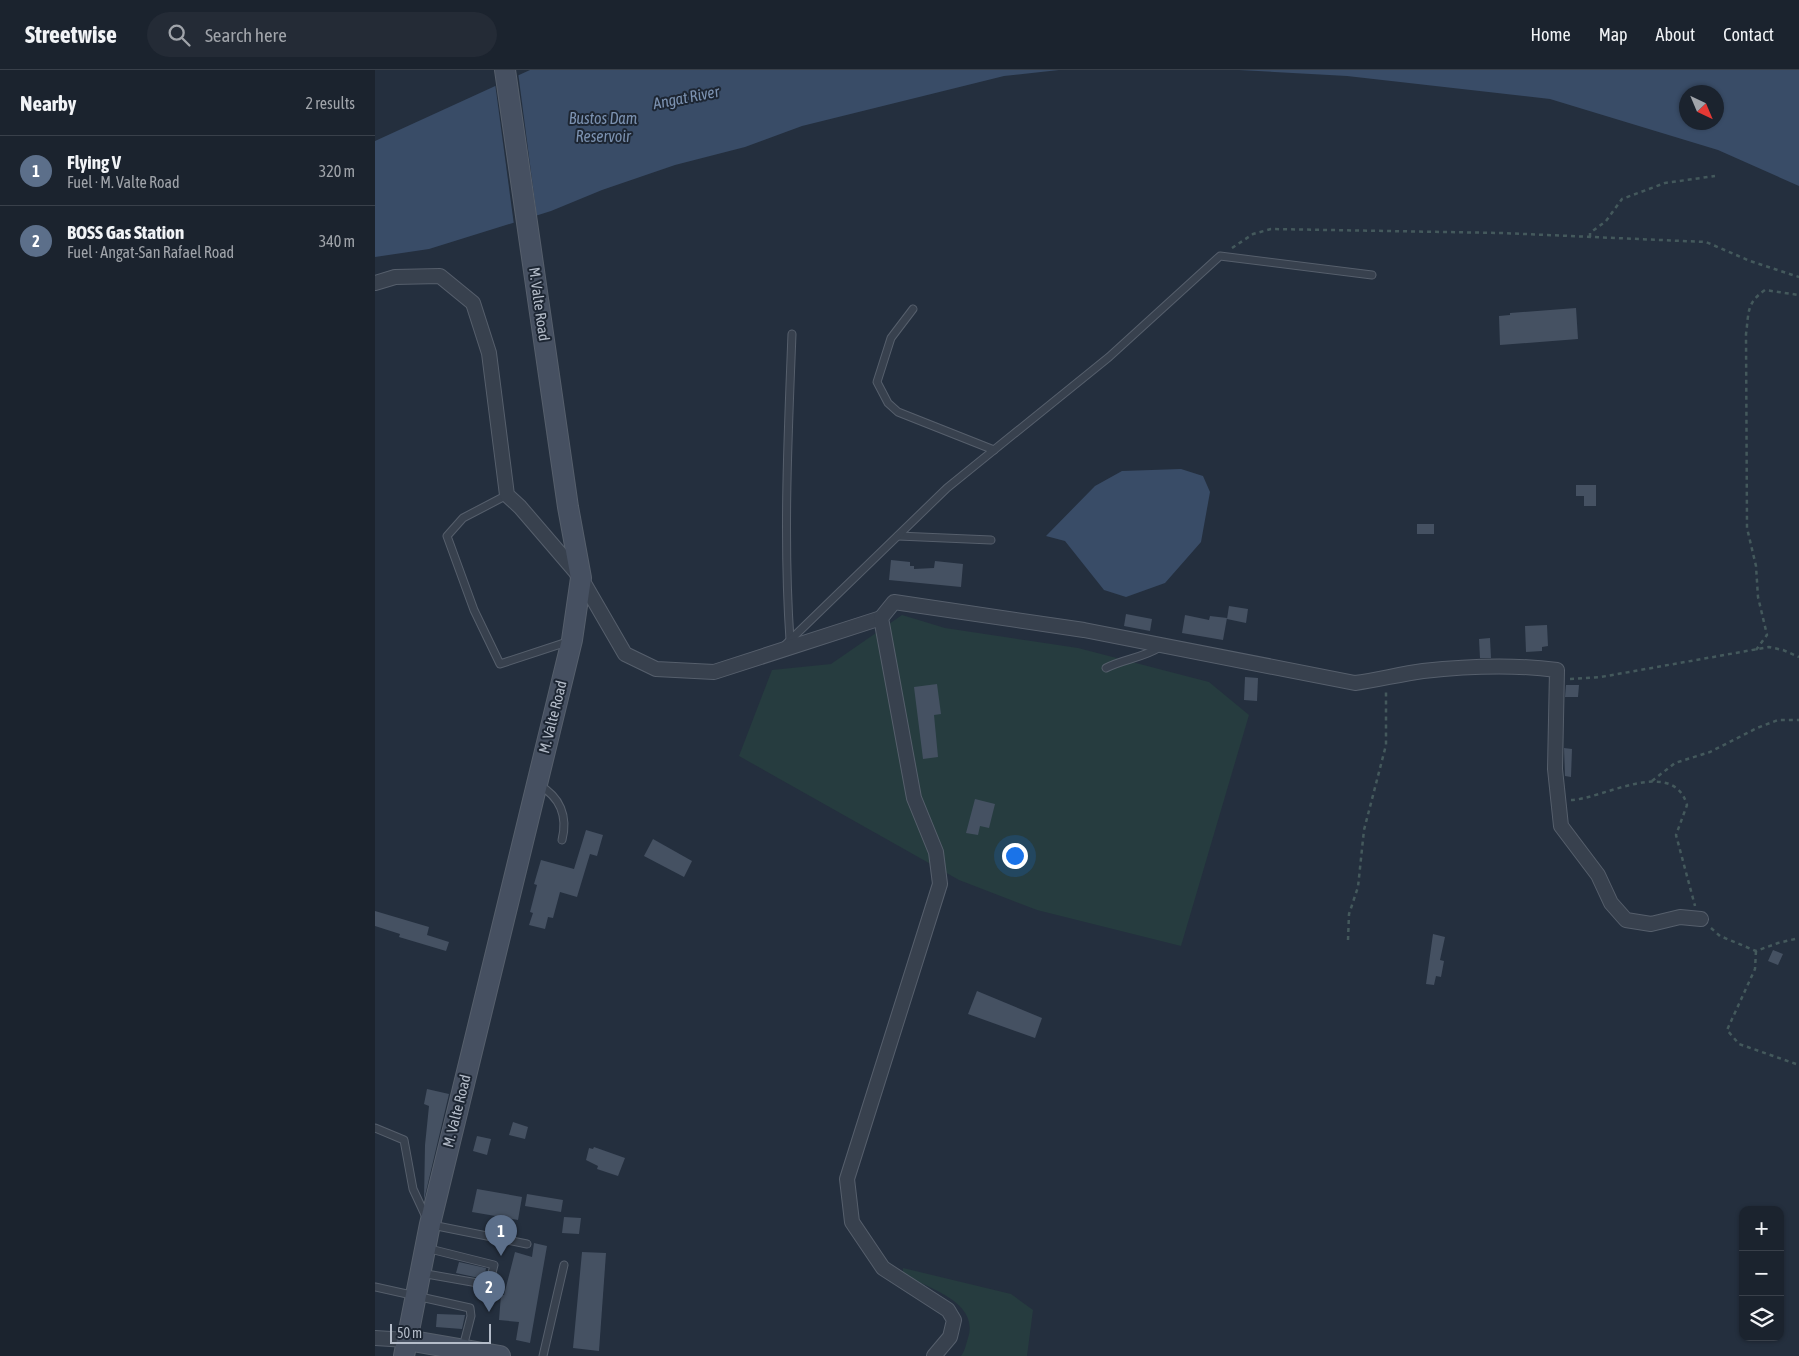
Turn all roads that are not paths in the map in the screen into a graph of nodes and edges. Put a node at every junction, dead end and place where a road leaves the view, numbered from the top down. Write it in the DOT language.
graph roads {
  1 [pos="505,70"];
  2 [pos="1372,275"];
  3 [pos="375,283"];
  4 [pos="913,309"];
  5 [pos="792,334"];
  6 [pos="994,450"];
  7 [pos="507,495"];
  8 [pos="898,536"];
  9 [pos="991,540"];
  10 [pos="581,578"];
  11 [pos="881,618"];
  12 [pos="573,640"];
  13 [pos="790,640"];
  14 [pos="1162,645"];
  15 [pos="779,652"];
  16 [pos="1106,668"];
  17 [pos="536,784"];
  18 [pos="562,840"];
  19 [pos="1701,919"];
  20 [pos="375,1128"];
  21 [pos="430,1224"];
  22 [pos="527,1244"];
  23 [pos="426,1248"];
  24 [pos="564,1265"];
  25 [pos="420,1273"];
  26 [pos="375,1287"];
  27 [pos="417,1294"];
  28 [pos="375,1338"];
  29 [pos="406,1348"];
  30 [pos="463,1350"];
  31 [pos="500,1356"];
  32 [pos="543,1356"];
  33 [pos="934,1356"];
  1 -- 10 [label="main road, M. Valte Road"];
  2 -- 6 [label="lane"];
  3 -- 7 [label="street"];
  4 -- 6 [label="lane"];
  5 -- 13 [label="lane"];
  6 -- 8 [label="lane"];
  7 -- 10 [label="street"];
  7 -- 12 [label="lane"];
  8 -- 9 [label="lane"];
  8 -- 13 [label="lane"];
  10 -- 12 [label="main road, M. Valte Road"];
  10 -- 15 [label="street"];
  11 -- 14 [label="street"];
  11 -- 15 [label="street"];
  11 -- 33 [label="street"];
  12 -- 17 [label="main road, M. Valte Road"];
  13 -- 15 [label="lane"];
  14 -- 16 [label="lane"];
  14 -- 19 [label="street"];
  17 -- 18 [label="lane"];
  17 -- 21 [label="main road, M. Valte Road"];
  20 -- 21 [label="lane"];
  21 -- 22 [label="lane"];
  21 -- 23 [label="main road, M. Valte Road"];
  23 -- 25 [label="main road, M. Valte Road"];
  23 -- 25 [label="lane"];
  24 -- 32 [label="lane"];
  25 -- 27 [label="main road, M. Valte Road"];
  26 -- 27 [label="lane"];
  27 -- 29 [label="main road, M. Valte Road"];
  27 -- 30 [label="lane"];
  28 -- 29 [label="street"];
  29 -- 30 [label="main road"];
  30 -- 31 [label="main road"];
}
